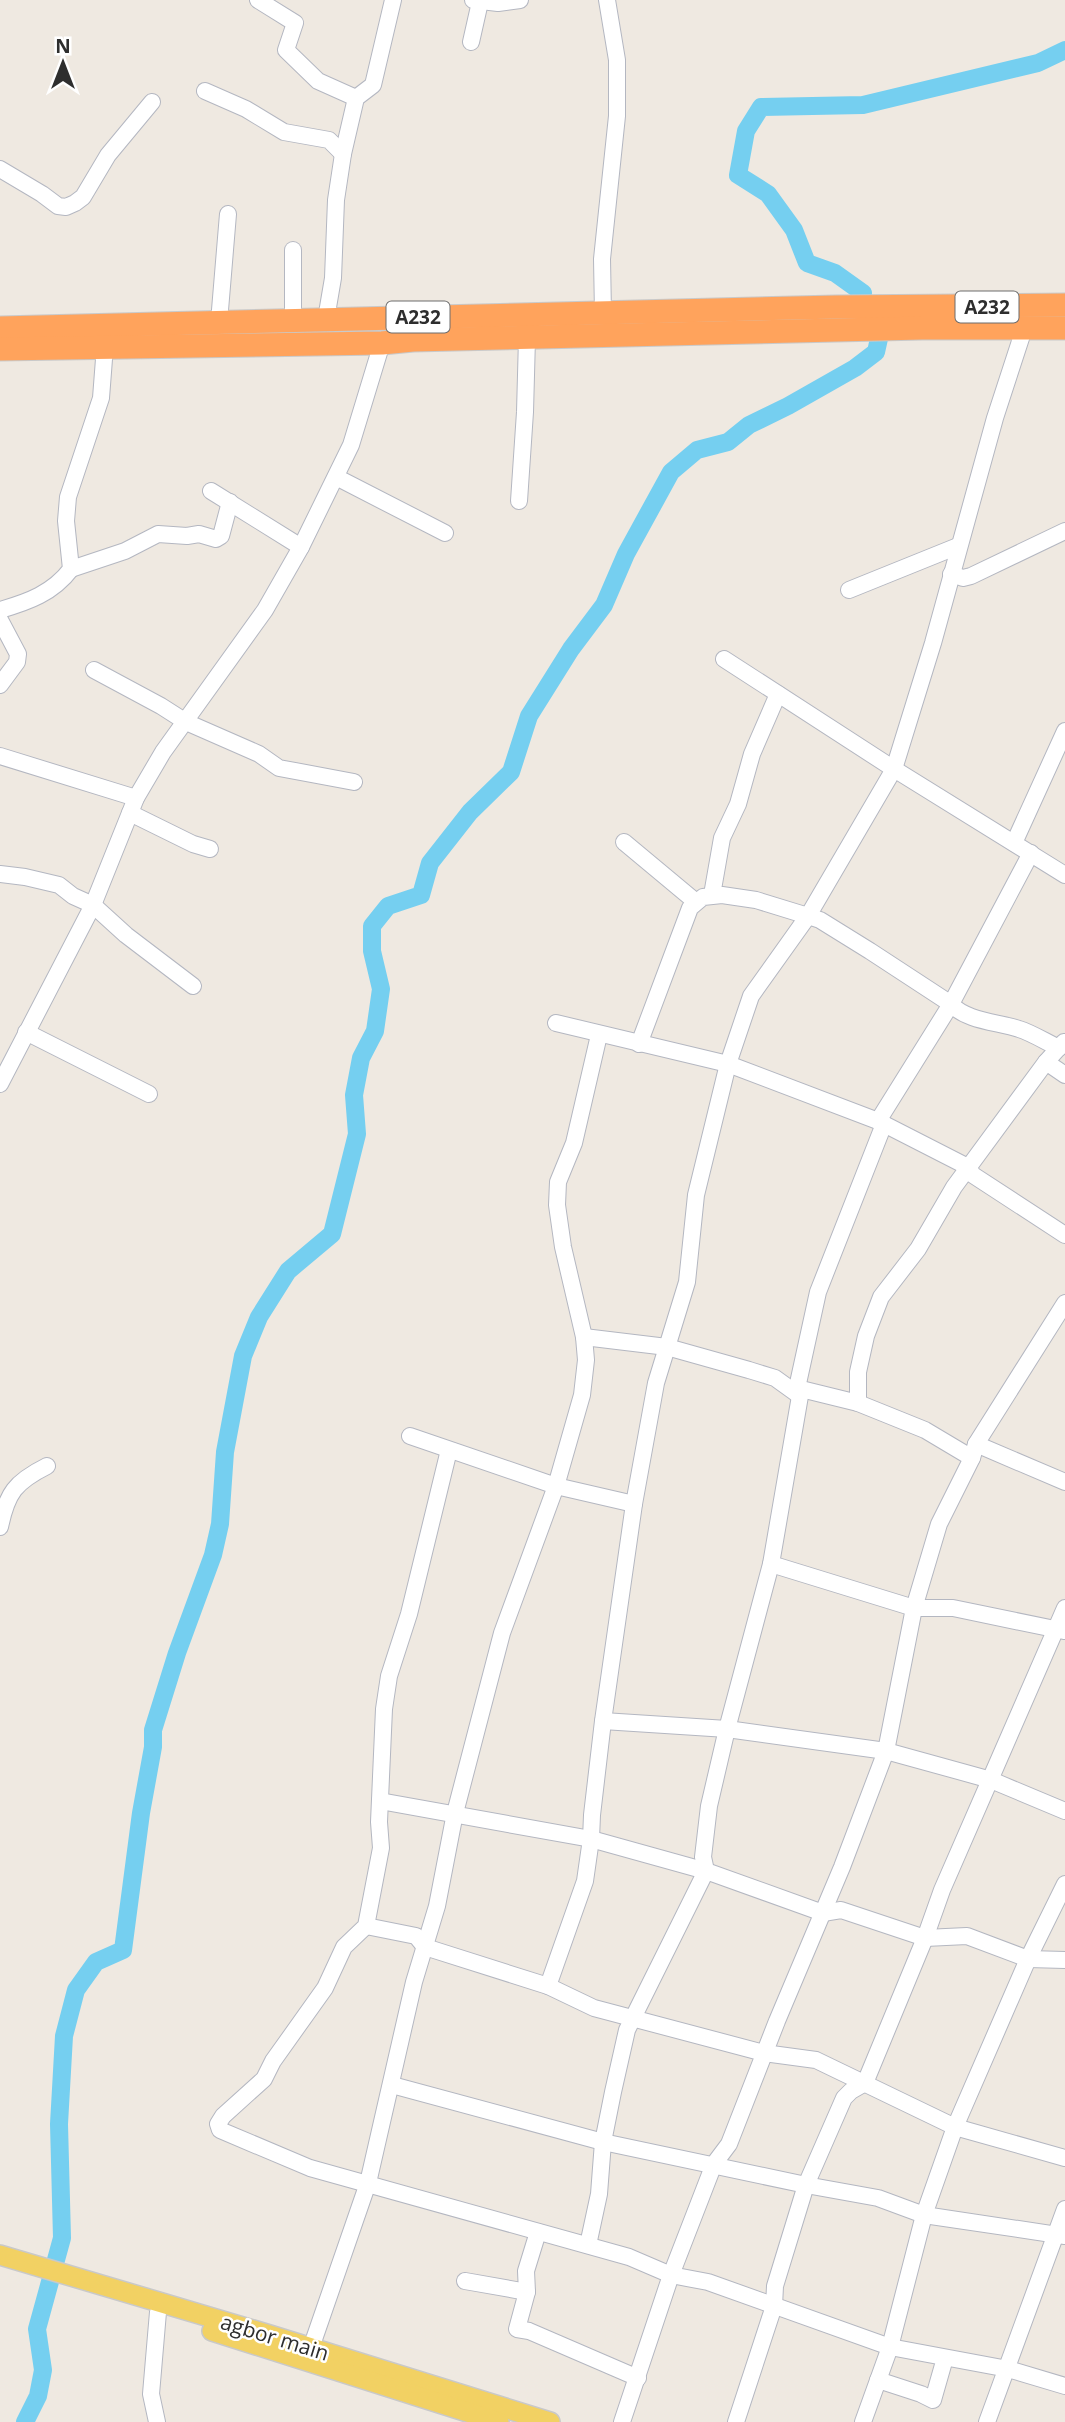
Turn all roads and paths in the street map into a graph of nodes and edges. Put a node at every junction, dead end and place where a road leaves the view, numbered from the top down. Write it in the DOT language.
graph roads {
  1 [pos="258,0"];
  2 [pos="393,0"];
  3 [pos="520,0"];
  4 [pos="607,0"];
  5 [pos="476,1"];
  6 [pos="471,42"];
  7 [pos="205,91"];
  8 [pos="356,98"];
  9 [pos="152,102"];
  10 [pos="343,154"];
  11 [pos="0,169"];
  12 [pos="228,214"];
  13 [pos="293,250"];
  14 [pos="1065,306"];
  15 [pos="603,313"];
  16 [pos="326,319"];
  17 [pos="293,321"];
  18 [pos="219,322"];
  19 [pos="0,328"];
  20 [pos="477,328"];
  21 [pos="1065,328"];
  22 [pos="1024,329"];
  23 [pos="527,338"];
  24 [pos="382,344"];
  25 [pos="106,346"];
  26 [pos="0,349"];
  27 [pos="336,477"];
  28 [pos="211,491"];
  29 [pos="519,501"];
  30 [pos="230,502"];
  31 [pos="1065,531"];
  32 [pos="445,533"];
  33 [pos="958,546"];
  34 [pos="302,547"];
  35 [pos="71,569"];
  36 [pos="951,574"];
  37 [pos="849,590"];
  38 [pos="0,610"];
  39 [pos="0,620"];
  40 [pos="724,659"];
  41 [pos="94,670"];
  42 [pos="0,685"];
  43 [pos="778,694"];
  44 [pos="186,722"];
  45 [pos="1065,731"];
  46 [pos="0,756"];
  47 [pos="894,769"];
  48 [pos="354,782"];
  49 [pos="133,805"];
  50 [pos="624,842"];
  51 [pos="1014,843"];
  52 [pos="210,849"];
  53 [pos="1031,853"];
  54 [pos="0,874"];
  55 [pos="1065,875"];
  56 [pos="712,895"];
  57 [pos="696,902"];
  58 [pos="93,905"];
  59 [pos="808,916"];
  60 [pos="193,986"];
  61 [pos="951,1004"];
  62 [pos="556,1023"];
  63 [pos="26,1032"];
  64 [pos="599,1035"];
  65 [pos="639,1044"];
  66 [pos="1062,1044"];
  67 [pos="1046,1062"];
  68 [pos="727,1064"];
  69 [pos="1065,1075"];
  70 [pos="0,1084"];
  71 [pos="149,1094"];
  72 [pos="881,1122"];
  73 [pos="968,1167"];
  74 [pos="1065,1235"];
  75 [pos="1065,1303"];
  76 [pos="584,1337"];
  77 [pos="667,1347"];
  78 [pos="775,1378"];
  79 [pos="799,1385"];
  80 [pos="858,1403"];
  81 [pos="411,1436"];
  82 [pos="449,1450"];
  83 [pos="974,1451"];
  84 [pos="47,1466"];
  85 [pos="1065,1482"];
  86 [pos="556,1486"];
  87 [pos="634,1504"];
  88 [pos="0,1527"];
  89 [pos="771,1564"];
  90 [pos="914,1608"];
  91 [pos="1065,1608"];
  92 [pos="1060,1630"];
  93 [pos="603,1721"];
  94 [pos="726,1729"];
  95 [pos="886,1751"];
  96 [pos="990,1780"];
  97 [pos="380,1801"];
  98 [pos="1065,1811"];
  99 [pos="455,1813"];
  100 [pos="592,1839"];
  101 [pos="705,1871"];
  102 [pos="1065,1884"];
  103 [pos="823,1913"];
  104 [pos="366,1926"];
  105 [pos="925,1938"];
  106 [pos="425,1947"];
  107 [pos="1028,1958"];
  108 [pos="1065,1960"];
  109 [pos="548,1986"];
  110 [pos="634,2017"];
  111 [pos="764,2053"];
  112 [pos="865,2083"];
  113 [pos="391,2085"];
  114 [pos="955,2127"];
  115 [pos="603,2142"];
  116 [pos="1065,2158"];
  117 [pos="714,2164"];
  118 [pos="368,2183"];
  119 [pos="806,2185"];
  120 [pos="1065,2210"];
  121 [pos="924,2215"];
  122 [pos="538,2231"];
  123 [pos="1061,2235"];
  124 [pos="588,2245"];
  125 [pos="0,2255"];
  126 [pos="14,2268"];
  127 [pos="671,2275"];
  128 [pos="62,2280"];
  129 [pos="465,2281"];
  130 [pos="527,2292"];
  131 [pos="774,2306"];
  132 [pos="158,2312"];
  133 [pos="267,2341"];
  134 [pos="890,2347"];
  135 [pos="312,2348"];
  136 [pos="945,2358"];
  137 [pos="1008,2369"];
  138 [pos="638,2378"];
  139 [pos="878,2380"];
  140 [pos="1065,2386"];
  141 [pos="158,2422"];
  142 [pos="499,2422"];
  143 [pos="550,2422"];
  144 [pos="622,2422"];
  145 [pos="736,2422"];
  146 [pos="863,2422"];
  147 [pos="987,2422"];
  1 -- 8 [label="street"];
  2 -- 8 [label="street"];
  3 -- 5 [label="street"];
  4 -- 15 [label="street"];
  5 -- 6 [label="street"];
  7 -- 10 [label="street"];
  8 -- 10 [label="street"];
  9 -- 11 [label="street"];
  10 -- 16 [label="street"];
  12 -- 18 [label="street"];
  13 -- 17 [label="street"];
  14 -- 15 [label="highway, A232"];
  15 -- 20 [label="highway, A232"];
  16 -- 17 [label="highway, A232"];
  16 -- 20 [label="highway, A232"];
  17 -- 18 [label="highway, A232"];
  18 -- 19 [label="highway, A232"];
  20 -- 23 [label="highway, A232"];
  20 -- 24 [label="highway, A232"];
  21 -- 22 [label="highway, A232"];
  22 -- 23 [label="highway, A232"];
  22 -- 33 [label="street"];
  23 -- 29 [label="street"];
  24 -- 25 [label="highway, A232"];
  24 -- 27 [label="street"];
  25 -- 26 [label="highway, A232"];
  25 -- 35 [label="street"];
  27 -- 32 [label="street"];
  27 -- 34 [label="street"];
  28 -- 30 [label="street"];
  30 -- 34 [label="street"];
  30 -- 35 [label="street"];
  31 -- 36 [label="street"];
  33 -- 36 [label="street"];
  33 -- 37 [label="street"];
  34 -- 44 [label="street"];
  35 -- 38 [label="street"];
  36 -- 47 [label="street"];
  39 -- 42 [label="street"];
  40 -- 43 [label="street"];
  41 -- 44 [label="street"];
  43 -- 47 [label="street"];
  43 -- 56 [label="street"];
  44 -- 48 [label="street"];
  44 -- 49 [label="street"];
  45 -- 51 [label="street"];
  46 -- 49 [label="street"];
  47 -- 51 [label="street"];
  47 -- 59 [label="street"];
  49 -- 52 [label="street"];
  49 -- 58 [label="street"];
  50 -- 57 [label="street"];
  51 -- 53 [label="street"];
  53 -- 55 [label="street"];
  53 -- 61 [label="street"];
  54 -- 58 [label="street"];
  56 -- 57 [label="street"];
  56 -- 59 [label="street"];
  57 -- 65 [label="street"];
  58 -- 60 [label="street"];
  58 -- 63 [label="street"];
  59 -- 61 [label="street"];
  59 -- 68 [label="street"];
  61 -- 66 [label="street"];
  61 -- 72 [label="street"];
  62 -- 64 [label="street"];
  63 -- 70 [label="street"];
  63 -- 71 [label="street"];
  64 -- 65 [label="street"];
  64 -- 76 [label="street"];
  65 -- 68 [label="street"];
  66 -- 67 [label="street"];
  67 -- 69 [label="street"];
  67 -- 73 [label="street"];
  68 -- 72 [label="street"];
  68 -- 77 [label="street"];
  72 -- 73 [label="street"];
  72 -- 79 [label="street"];
  73 -- 74 [label="street"];
  73 -- 80 [label="street"];
  75 -- 83 [label="street"];
  76 -- 77 [label="street"];
  76 -- 86 [label="street"];
  77 -- 78 [label="street"];
  77 -- 87 [label="street"];
  78 -- 79 [label="street"];
  78 -- 79 [label="street"];
  79 -- 80 [label="street"];
  79 -- 89 [label="street"];
  80 -- 83 [label="street"];
  81 -- 82 [label="street"];
  82 -- 86 [label="street"];
  82 -- 97 [label="street"];
  83 -- 85 [label="street"];
  83 -- 90 [label="street"];
  84 -- 88 [label="street"];
  86 -- 87 [label="street"];
  86 -- 99 [label="street"];
  87 -- 93 [label="street"];
  89 -- 90 [label="street"];
  89 -- 94 [label="street"];
  90 -- 92 [label="street"];
  90 -- 95 [label="street"];
  91 -- 92 [label="street"];
  92 -- 96 [label="street"];
  93 -- 94 [label="street"];
  93 -- 100 [label="street"];
  94 -- 95 [label="street"];
  94 -- 101 [label="street"];
  95 -- 96 [label="street"];
  95 -- 103 [label="street"];
  96 -- 98 [label="street"];
  96 -- 105 [label="street"];
  97 -- 99 [label="street"];
  97 -- 104 [label="street"];
  99 -- 100 [label="street"];
  99 -- 106 [label="street"];
  100 -- 101 [label="street"];
  100 -- 109 [label="street"];
  101 -- 103 [label="street"];
  101 -- 110 [label="street"];
  102 -- 107 [label="street"];
  103 -- 105 [label="street"];
  103 -- 111 [label="street"];
  104 -- 106 [label="street"];
  104 -- 118 [label="street"];
  105 -- 107 [label="street"];
  105 -- 112 [label="street"];
  106 -- 109 [label="street"];
  106 -- 113 [label="street"];
  107 -- 108 [label="street"];
  107 -- 114 [label="street"];
  109 -- 110 [label="street"];
  110 -- 111 [label="street"];
  110 -- 115 [label="street"];
  111 -- 112 [label="street"];
  111 -- 117 [label="street"];
  112 -- 114 [label="street"];
  112 -- 119 [label="street"];
  113 -- 115 [label="street"];
  113 -- 118 [label="street"];
  114 -- 116 [label="street"];
  114 -- 121 [label="street"];
  115 -- 117 [label="street"];
  115 -- 124 [label="street"];
  117 -- 119 [label="street"];
  117 -- 127 [label="street"];
  118 -- 122 [label="street"];
  118 -- 135 [label="street"];
  119 -- 121 [label="street"];
  119 -- 131 [label="street"];
  120 -- 123 [label="street"];
  121 -- 123 [label="street"];
  121 -- 134 [label="street"];
  122 -- 124 [label="street"];
  122 -- 130 [label="street"];
  123 -- 137 [label="street"];
  124 -- 127 [label="street"];
  125 -- 126 [label="main road, agbor main"];
  126 -- 128 [label="main road, agbor main"];
  127 -- 131 [label="street"];
  127 -- 138 [label="street"];
  128 -- 132 [label="main road, agbor main"];
  128 -- 133 [label="main road, agbor main"];
  129 -- 130 [label="street"];
  130 -- 138 [label="street"];
  131 -- 134 [label="street"];
  131 -- 145 [label="street"];
  132 -- 133 [label="main road, agbor main"];
  132 -- 141 [label="street"];
  133 -- 135 [label="main road, agbor main"];
  133 -- 142 [label="main road, agbor main"];
  134 -- 136 [label="street"];
  134 -- 139 [label="street"];
  135 -- 143 [label="main road, agbor main"];
  136 -- 137 [label="street"];
  136 -- 139 [label="street"];
  137 -- 140 [label="street"];
  137 -- 147 [label="street"];
  138 -- 144 [label="street"];
  139 -- 146 [label="street"];
}
